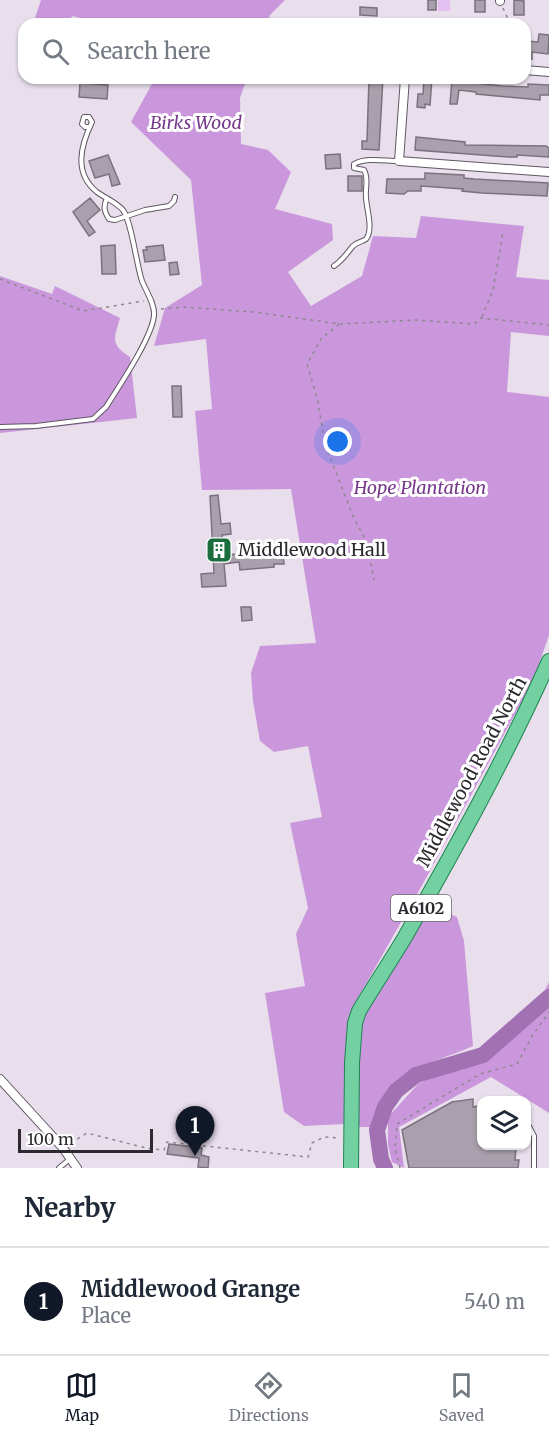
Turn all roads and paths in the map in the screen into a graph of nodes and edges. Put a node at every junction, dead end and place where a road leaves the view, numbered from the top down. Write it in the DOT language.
graph roads {
  1 [pos="500,1"];
  2 [pos="507,18"];
  3 [pos="531,70"];
  4 [pos="549,72"];
  5 [pos="405,84"];
  6 [pos="89,127"];
  7 [pos="399,161"];
  8 [pos="549,172"];
  9 [pos="175,196"];
  10 [pos="107,198"];
  11 [pos="126,216"];
  12 [pos="503,232"];
  13 [pos="334,266"];
  14 [pos="0,279"];
  15 [pos="154,309"];
  16 [pos="481,318"];
  17 [pos="340,324"];
  18 [pos="549,325"];
  19 [pos="0,427"];
  20 [pos="374,580"];
  21 [pos="549,661"];
  22 [pos="549,1012"];
  23 [pos="0,1079"];
  24 [pos="531,1130"];
  25 [pos="63,1148"];
  26 [pos="351,1151"];
  27 [pos="70,1159"];
  28 [pos="59,1168"];
  29 [pos="77,1168"];
  30 [pos="351,1168"];
  31 [pos="400,1168"];
  32 [pos="534,1168"];
  1 -- 2 [label="path"];
  3 -- 4 [label="street"];
  5 -- 7 [label="street"];
  6 -- 10 [label="lane"];
  7 -- 8 [label="street"];
  7 -- 13 [label="lane"];
  9 -- 11 [label="lane"];
  10 -- 11 [label="lane"];
  10 -- 11 [label="lane"];
  11 -- 15 [label="lane"];
  12 -- 16 [label="path"];
  14 -- 15 [label="path"];
  15 -- 17 [label="path"];
  15 -- 19 [label="lane"];
  16 -- 17 [label="path"];
  16 -- 18 [label="path"];
  17 -- 20 [label="path"];
  21 -- 26 [label="main road, Middlewood Road North / A6102"];
  22 -- 31 [label="path"];
  23 -- 25 [label="street"];
  24 -- 32 [label="lane"];
  25 -- 26 [label="path"];
  25 -- 27 [label="street"];
  26 -- 30 [label="main road, Middlewood Road North / A6102"];
  27 -- 28 [label="lane"];
  27 -- 29 [label="street"];
}
